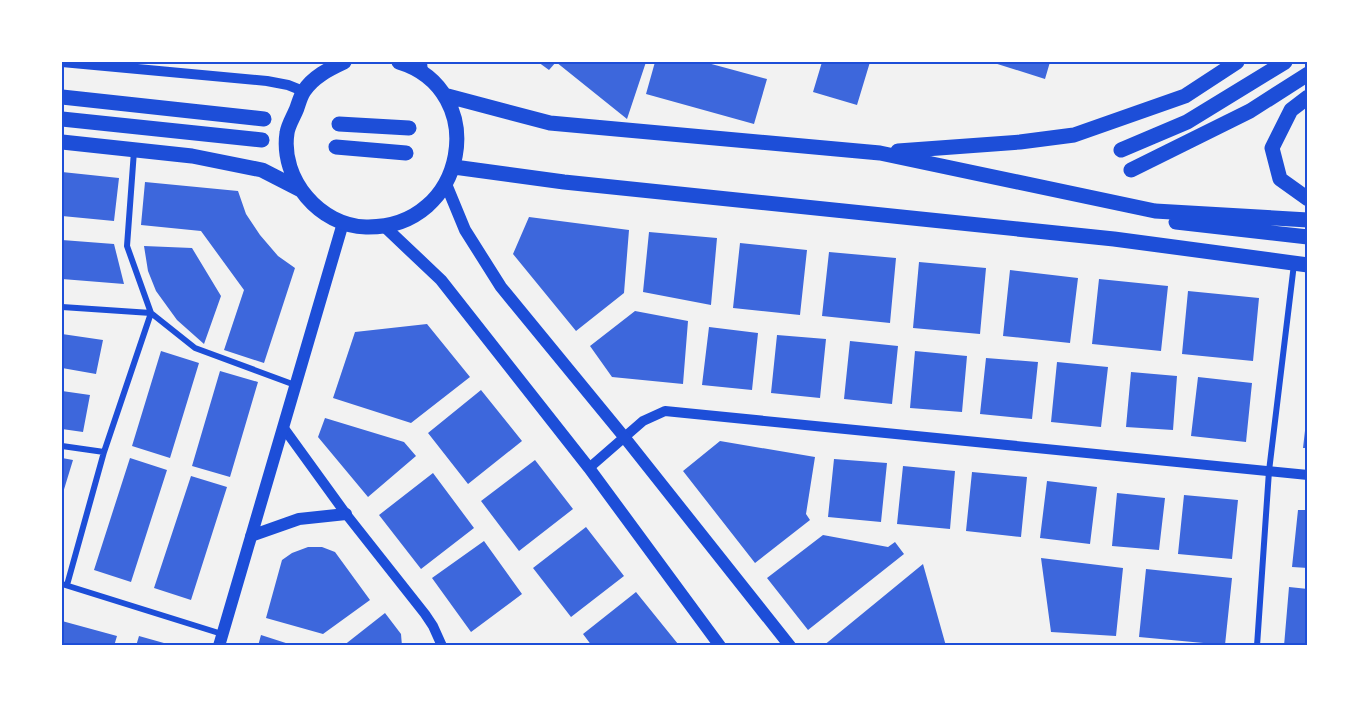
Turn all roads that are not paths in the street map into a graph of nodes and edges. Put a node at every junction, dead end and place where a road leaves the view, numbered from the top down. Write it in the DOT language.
graph roads {
  1 [pos="62,62"];
  2 [pos="344,62"];
  3 [pos="399,62"];
  4 [pos="1238,62"];
  5 [pos="1285,62"];
  6 [pos="423,68"];
  7 [pos="1308,74"];
  8 [pos="303,91"];
  9 [pos="444,95"];
  10 [pos="62,97"];
  11 [pos="1308,98"];
  12 [pos="62,119"];
  13 [pos="264,119"];
  14 [pos="339,124"];
  15 [pos="409,128"];
  16 [pos="262,140"];
  17 [pos="62,142"];
  18 [pos="336,147"];
  19 [pos="134,148"];
  20 [pos="1121,150"];
  21 [pos="406,153"];
  22 [pos="880,153"];
  23 [pos="454,167"];
  24 [pos="1131,170"];
  25 [pos="446,184"];
  26 [pos="301,190"];
  27 [pos="1308,199"];
  28 [pos="1149,219"];
  29 [pos="1308,220"];
  30 [pos="343,222"];
  31 [pos="384,226"];
  32 [pos="1308,237"];
  33 [pos="1301,264"];
  34 [pos="62,307"];
  35 [pos="151,313"];
  36 [pos="296,385"];
  37 [pos="283,427"];
  38 [pos="625,438"];
  39 [pos="62,446"];
  40 [pos="104,452"];
  41 [pos="589,468"];
  42 [pos="1269,471"];
  43 [pos="1308,475"];
  44 [pos="346,514"];
  45 [pos="251,536"];
  46 [pos="64,584"];
  47 [pos="221,640"];
  48 [pos="442,645"];
  49 [pos="720,645"];
  50 [pos="790,645"];
  51 [pos="1257,645"];
  1 -- 8 [label="street"];
  2 -- 8 [label="main road"];
  3 -- 6 [label="main road"];
  4 -- 22 [label="main road"];
  5 -- 20 [label="main road"];
  6 -- 9 [label="main road"];
  7 -- 24 [label="main road"];
  8 -- 26 [label="main road"];
  9 -- 22 [label="main road"];
  9 -- 23 [label="main road"];
  10 -- 13 [label="main road"];
  11 -- 27 [label="main road"];
  12 -- 16 [label="main road"];
  14 -- 15 [label="main road"];
  17 -- 19 [label="main road"];
  18 -- 21 [label="main road"];
  19 -- 26 [label="main road"];
  19 -- 35 [label="street"];
  22 -- 29 [label="main road"];
  23 -- 25 [label="main road"];
  23 -- 33 [label="main road"];
  25 -- 31 [label="main road"];
  25 -- 38 [label="main road"];
  26 -- 30 [label="main road"];
  28 -- 32 [label="main road"];
  30 -- 31 [label="main road"];
  30 -- 36 [label="main road"];
  31 -- 41 [label="main road"];
  33 -- 42 [label="street"];
  34 -- 35 [label="street"];
  35 -- 36 [label="street"];
  35 -- 40 [label="street"];
  36 -- 37 [label="main road"];
  37 -- 44 [label="street"];
  37 -- 45 [label="main road"];
  38 -- 41 [label="street"];
  38 -- 42 [label="street"];
  38 -- 50 [label="main road"];
  39 -- 40 [label="street"];
  40 -- 46 [label="street"];
  41 -- 49 [label="main road"];
  42 -- 43 [label="street"];
  42 -- 51 [label="street"];
  44 -- 45 [label="main road"];
  44 -- 48 [label="street"];
  45 -- 47 [label="main road"];
  46 -- 47 [label="street"];
}
